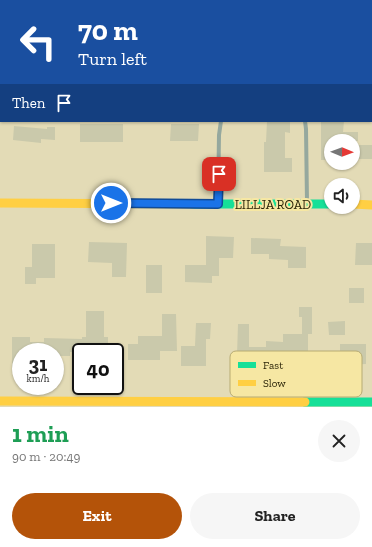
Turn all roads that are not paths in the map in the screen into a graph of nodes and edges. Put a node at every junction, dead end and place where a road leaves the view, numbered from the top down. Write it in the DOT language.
graph roads {
  1 [pos="221,122"];
  2 [pos="305,122"];
  3 [pos="0,203"];
  4 [pos="218,204"];
  5 [pos="307,204"];
  6 [pos="324,204"];
  7 [pos="360,204"];
  8 [pos="372,204"];
  9 [pos="0,401"];
  10 [pos="372,402"];
  1 -- 4 [label="lane"];
  2 -- 5 [label="lane"];
  3 -- 4 [label="street, LILLJA ROAD"];
  4 -- 5 [label="street, LILLJA ROAD"];
  5 -- 6 [label="street, LILLJA ROAD"];
  7 -- 8 [label="street"];
  9 -- 10 [label="street"];
}
